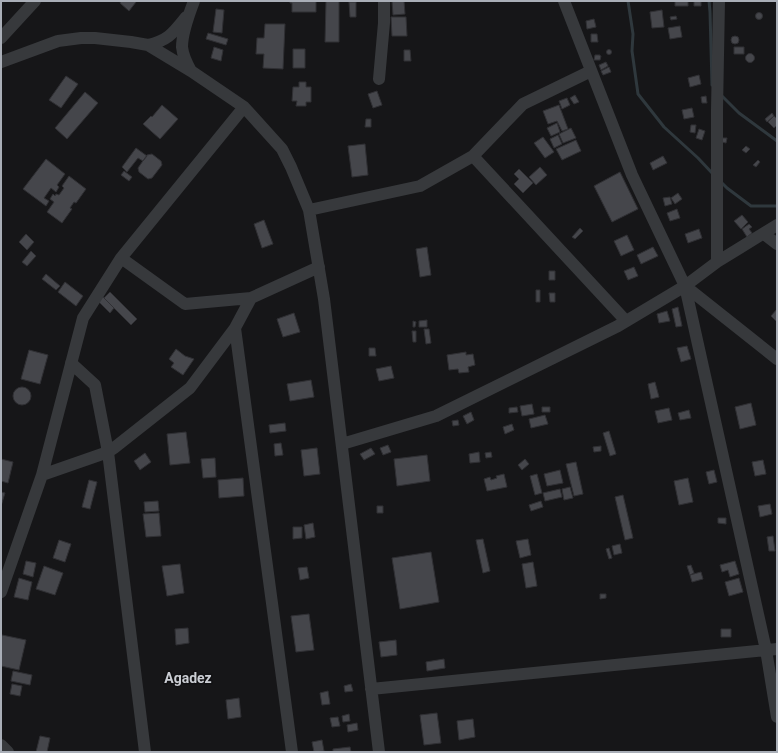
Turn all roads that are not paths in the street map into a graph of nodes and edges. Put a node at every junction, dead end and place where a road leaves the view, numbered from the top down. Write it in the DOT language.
graph roads {
  1 [pos="35,1"];
  2 [pos="194,1"];
  3 [pos="384,1"];
  4 [pos="564,1"];
  5 [pos="720,1"];
  6 [pos="188,14"];
  7 [pos="1,38"];
  8 [pos="148,45"];
  9 [pos="1,62"];
  10 [pos="191,71"];
  11 [pos="591,71"];
  12 [pos="379,79"];
  13 [pos="244,106"];
  14 [pos="473,156"];
  15 [pos="309,210"];
  16 [pos="777,225"];
  17 [pos="764,234"];
  18 [pos="777,244"];
  19 [pos="121,258"];
  20 [pos="717,262"];
  21 [pos="319,267"];
  22 [pos="685,286"];
  23 [pos="251,298"];
  24 [pos="626,321"];
  25 [pos="235,328"];
  26 [pos="777,358"];
  27 [pos="71,363"];
  28 [pos="342,444"];
  29 [pos="108,452"];
  30 [pos="42,475"];
  31 [pos="1,592"];
  32 [pos="772,650"];
  33 [pos="371,689"];
  34 [pos="777,717"];
  35 [pos="1,745"];
  36 [pos="8,752"];
  37 [pos="145,752"];
  38 [pos="292,752"];
  39 [pos="379,752"];
  1 -- 7 [label="street"];
  2 -- 6 [label="street"];
  3 -- 12 [label="street"];
  4 -- 11 [label="street"];
  5 -- 20 [label="street"];
  6 -- 8 [label="street"];
  6 -- 10 [label="street"];
  8 -- 9 [label="street"];
  8 -- 10 [label="street"];
  10 -- 13 [label="street"];
  11 -- 14 [label="street"];
  11 -- 22 [label="street"];
  13 -- 15 [label="street"];
  13 -- 19 [label="street"];
  14 -- 15 [label="street"];
  14 -- 24 [label="street"];
  15 -- 21 [label="street"];
  16 -- 17 [label="street"];
  17 -- 18 [label="street"];
  17 -- 20 [label="street"];
  19 -- 23 [label="street"];
  19 -- 27 [label="street"];
  20 -- 22 [label="street"];
  21 -- 23 [label="street"];
  21 -- 28 [label="street"];
  22 -- 24 [label="street"];
  22 -- 26 [label="street"];
  22 -- 32 [label="street"];
  23 -- 25 [label="street"];
  24 -- 28 [label="street"];
  25 -- 29 [label="street"];
  25 -- 38 [label="street"];
  27 -- 29 [label="street"];
  27 -- 30 [label="street"];
  28 -- 33 [label="street"];
  29 -- 30 [label="street"];
  29 -- 37 [label="street"];
  30 -- 31 [label="street"];
  32 -- 33 [label="street"];
  32 -- 34 [label="street"];
  33 -- 39 [label="street"];
  35 -- 36 [label="street"];
}
